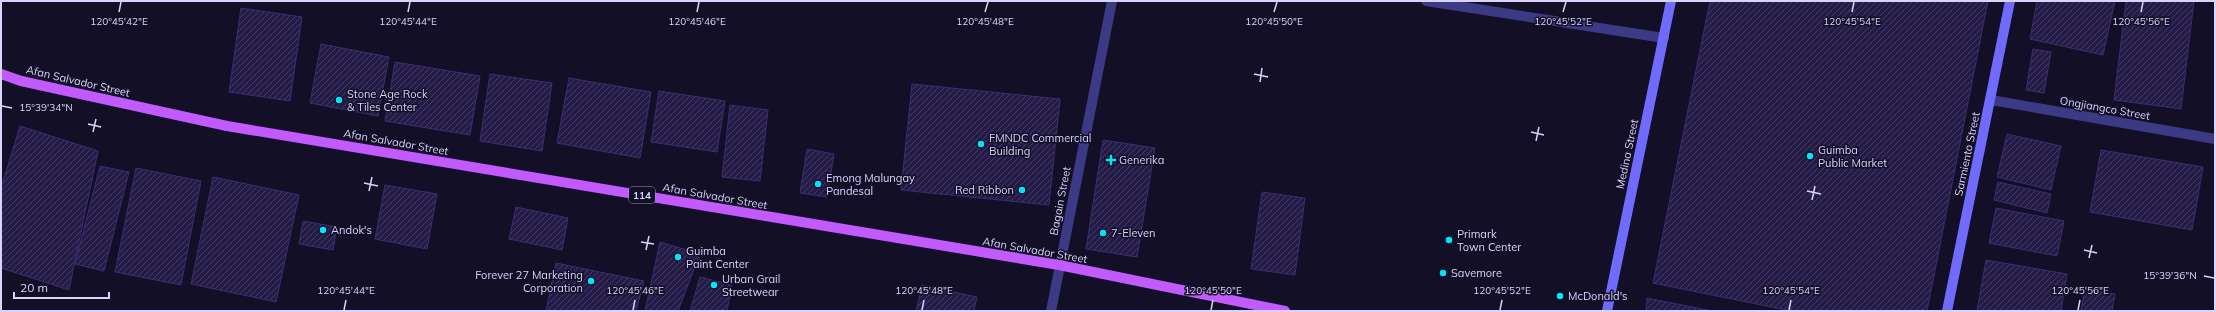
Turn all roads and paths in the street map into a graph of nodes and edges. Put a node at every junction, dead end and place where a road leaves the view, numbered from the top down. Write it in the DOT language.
graph roads {
  1 [pos="1112,1"];
  2 [pos="1426,1"];
  3 [pos="1671,1"];
  4 [pos="2010,1"];
  5 [pos="1664,38"];
  6 [pos="1,74"];
  7 [pos="1991,100"];
  8 [pos="2215,138"];
  9 [pos="1059,265"];
  10 [pos="1051,311"];
  11 [pos="1285,311"];
  12 [pos="1606,311"];
  13 [pos="1948,311"];
  1 -- 9 [label="street, Bagain Street"];
  2 -- 5 [label="street"];
  3 -- 5 [label="street, Medina Street"];
  4 -- 7 [label="street, Sarmiento Street"];
  5 -- 12 [label="street, Medina Street"];
  6 -- 9 [label="main road, Afan Salvador Street / 114"];
  7 -- 8 [label="street, Ongjiangco Street"];
  7 -- 13 [label="street, Sarmiento Street"];
  9 -- 10 [label="street, Bagain Street"];
  9 -- 11 [label="main road, Afan Salvador Street / 114"];
}
